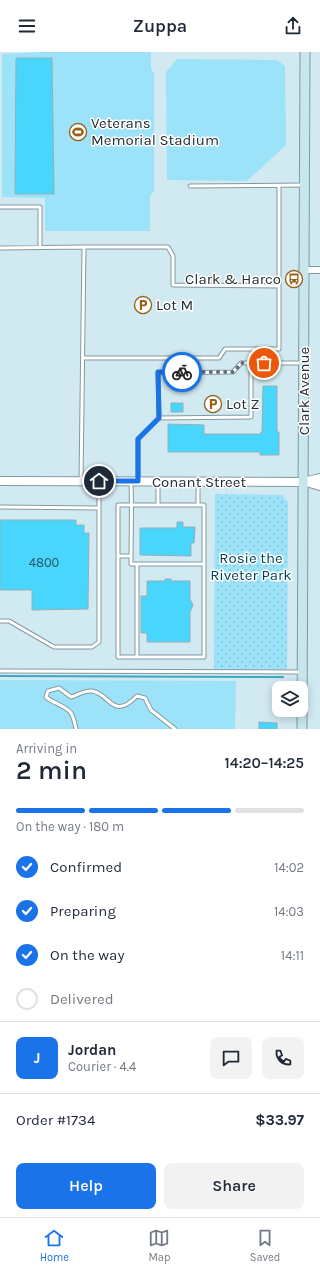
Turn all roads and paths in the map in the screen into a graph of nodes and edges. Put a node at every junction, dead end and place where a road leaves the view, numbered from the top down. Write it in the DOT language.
graph roads {
  1 [pos="305,52"];
  2 [pos="304,185"];
  3 [pos="190,186"];
  4 [pos="279,186"];
  5 [pos="0,207"];
  6 [pos="84,247"];
  7 [pos="0,248"];
  8 [pos="40,248"];
  9 [pos="304,270"];
  10 [pos="320,270"];
  11 [pos="279,286"];
  12 [pos="83,358"];
  13 [pos="251,363"];
  14 [pos="304,363"];
  15 [pos="159,418"];
  16 [pos="320,478"];
  17 [pos="0,481"];
  18 [pos="81,481"];
  19 [pos="99,481"];
  20 [pos="135,481"];
  21 [pos="158,481"];
  22 [pos="198,482"];
  23 [pos="303,482"];
  24 [pos="320,486"];
  25 [pos="132,505"];
  26 [pos="158,505"];
  27 [pos="198,505"];
  28 [pos="0,507"];
  29 [pos="99,508"];
  30 [pos="118,556"];
  31 [pos="131,556"];
  32 [pos="137,564"];
  33 [pos="204,564"];
  34 [pos="0,621"];
  35 [pos="137,657"];
  36 [pos="0,671"];
  37 [pos="302,672"];
  38 [pos="76,729"];
  39 [pos="175,729"];
  40 [pos="302,729"];
  1 -- 2 [label="main road, Clark Avenue"];
  2 -- 4 [label="lane"];
  2 -- 9 [label="main road, Clark Avenue"];
  3 -- 4 [label="lane"];
  4 -- 11 [label="lane"];
  5 -- 8 [label="lane"];
  6 -- 8 [label="lane"];
  6 -- 11 [label="lane"];
  6 -- 12 [label="lane"];
  7 -- 8 [label="lane"];
  9 -- 10 [label="street"];
  9 -- 14 [label="main road, Clark Avenue"];
  11 -- 12 [label="lane"];
  12 -- 18 [label="lane"];
  13 -- 14 [label="lane"];
  13 -- 15 [label="lane"];
  13 -- 15 [label="lane"];
  14 -- 23 [label="main road, Clark Avenue"];
  15 -- 20 [label="lane"];
  16 -- 23 [label="street, Conant Street"];
  17 -- 18 [label="street, Conant Street"];
  18 -- 19 [label="street, Conant Street"];
  19 -- 20 [label="street, Conant Street"];
  19 -- 29 [label="lane"];
  20 -- 21 [label="street, Conant Street"];
  20 -- 25 [label="lane"];
  21 -- 22 [label="street, Conant Street"];
  21 -- 26 [label="lane"];
  22 -- 23 [label="street, Conant Street"];
  22 -- 27 [label="lane"];
  23 -- 24 [label="street, Conant Street"];
  23 -- 37 [label="main road, Clark Avenue"];
  25 -- 26 [label="lane"];
  25 -- 30 [label="lane"];
  25 -- 31 [label="lane"];
  26 -- 27 [label="lane"];
  27 -- 33 [label="lane"];
  28 -- 29 [label="lane"];
  29 -- 34 [label="lane"];
  30 -- 31 [label="lane"];
  30 -- 35 [label="lane"];
  31 -- 32 [label="lane"];
  32 -- 33 [label="lane"];
  32 -- 35 [label="lane"];
  33 -- 35 [label="lane"];
  36 -- 37 [label="lane"];
  37 -- 40 [label="main road, Clark Avenue"];
  38 -- 39 [label="lane"];
}
